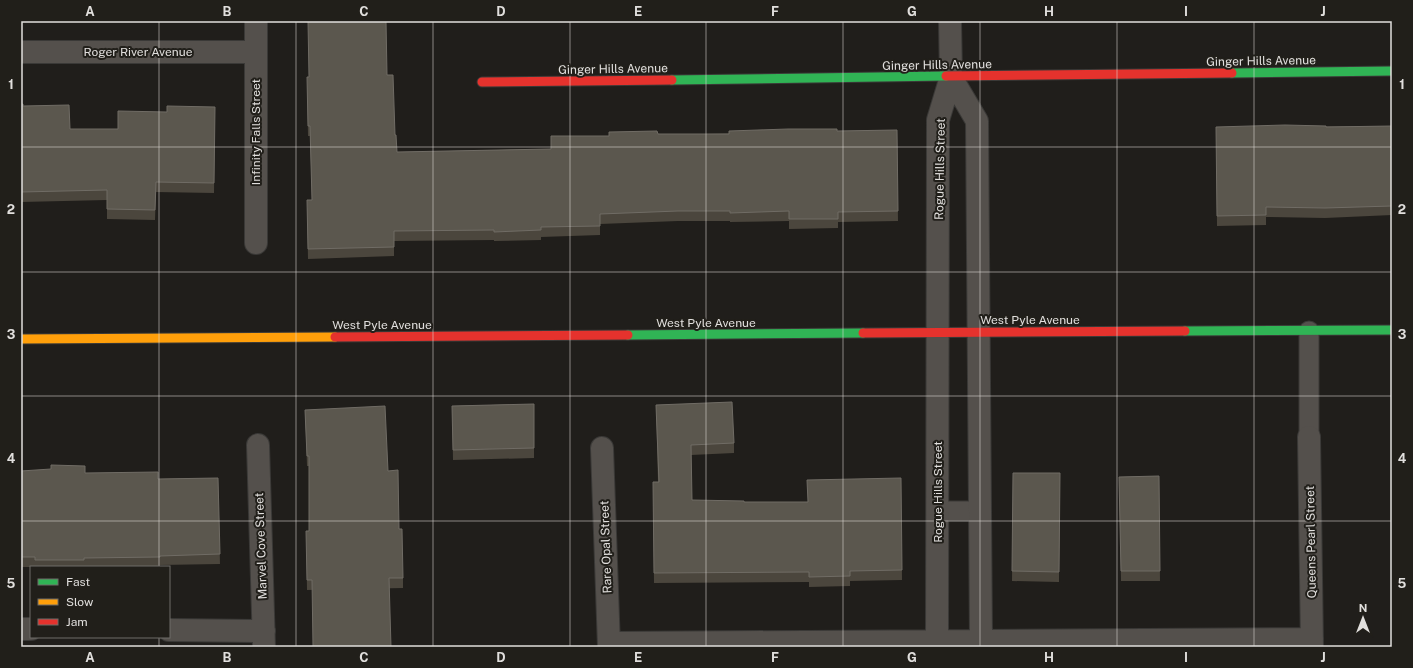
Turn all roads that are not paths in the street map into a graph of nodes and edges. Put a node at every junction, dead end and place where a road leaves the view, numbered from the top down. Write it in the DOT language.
graph roads {
  1 [pos="256,21"];
  2 [pos="950,21"];
  3 [pos="21,52"];
  4 [pos="256,52"];
  5 [pos="1392,71"];
  6 [pos="951,76"];
  7 [pos="482,82"];
  8 [pos="256,243"];
  9 [pos="1309,330"];
  10 [pos="1392,330"];
  11 [pos="938,333"];
  12 [pos="978,333"];
  13 [pos="21,339"];
  14 [pos="1309,438"];
  15 [pos="258,444"];
  16 [pos="602,448"];
  17 [pos="938,511"];
  18 [pos="980,511"];
  19 [pos="170,630"];
  20 [pos="264,639"];
  21 [pos="937,641"];
  22 [pos="981,641"];
  23 [pos="1312,643"];
  24 [pos="609,645"];
  1 -- 4 [label="street, Infinity Falls Street"];
  2 -- 6 [label="street"];
  3 -- 4 [label="street, Roger River Avenue"];
  4 -- 8 [label="street, Infinity Falls Street"];
  5 -- 6 [label="street, Ginger Hills Avenue"];
  6 -- 7 [label="street, Ginger Hills Avenue"];
  6 -- 11 [label="street, Rogue Hills Street"];
  6 -- 12 [label="street"];
  9 -- 10 [label="street, West Pyle Avenue"];
  9 -- 12 [label="street, West Pyle Avenue"];
  9 -- 14 [label="lane"];
  11 -- 12 [label="street, West Pyle Avenue"];
  11 -- 13 [label="street, West Pyle Avenue"];
  11 -- 17 [label="street, Rogue Hills Street"];
  12 -- 18 [label="street"];
  14 -- 23 [label="street, Queens Pearl Street"];
  15 -- 20 [label="street, Marvel Cove Street"];
  16 -- 24 [label="street, Rare Opal Street"];
  17 -- 18 [label="lane"];
  17 -- 21 [label="street, Rogue Hills Street"];
  18 -- 22 [label="street"];
  19 -- 20 [label="street"];
  21 -- 22 [label="street"];
  21 -- 24 [label="street"];
  22 -- 23 [label="street"];
}
